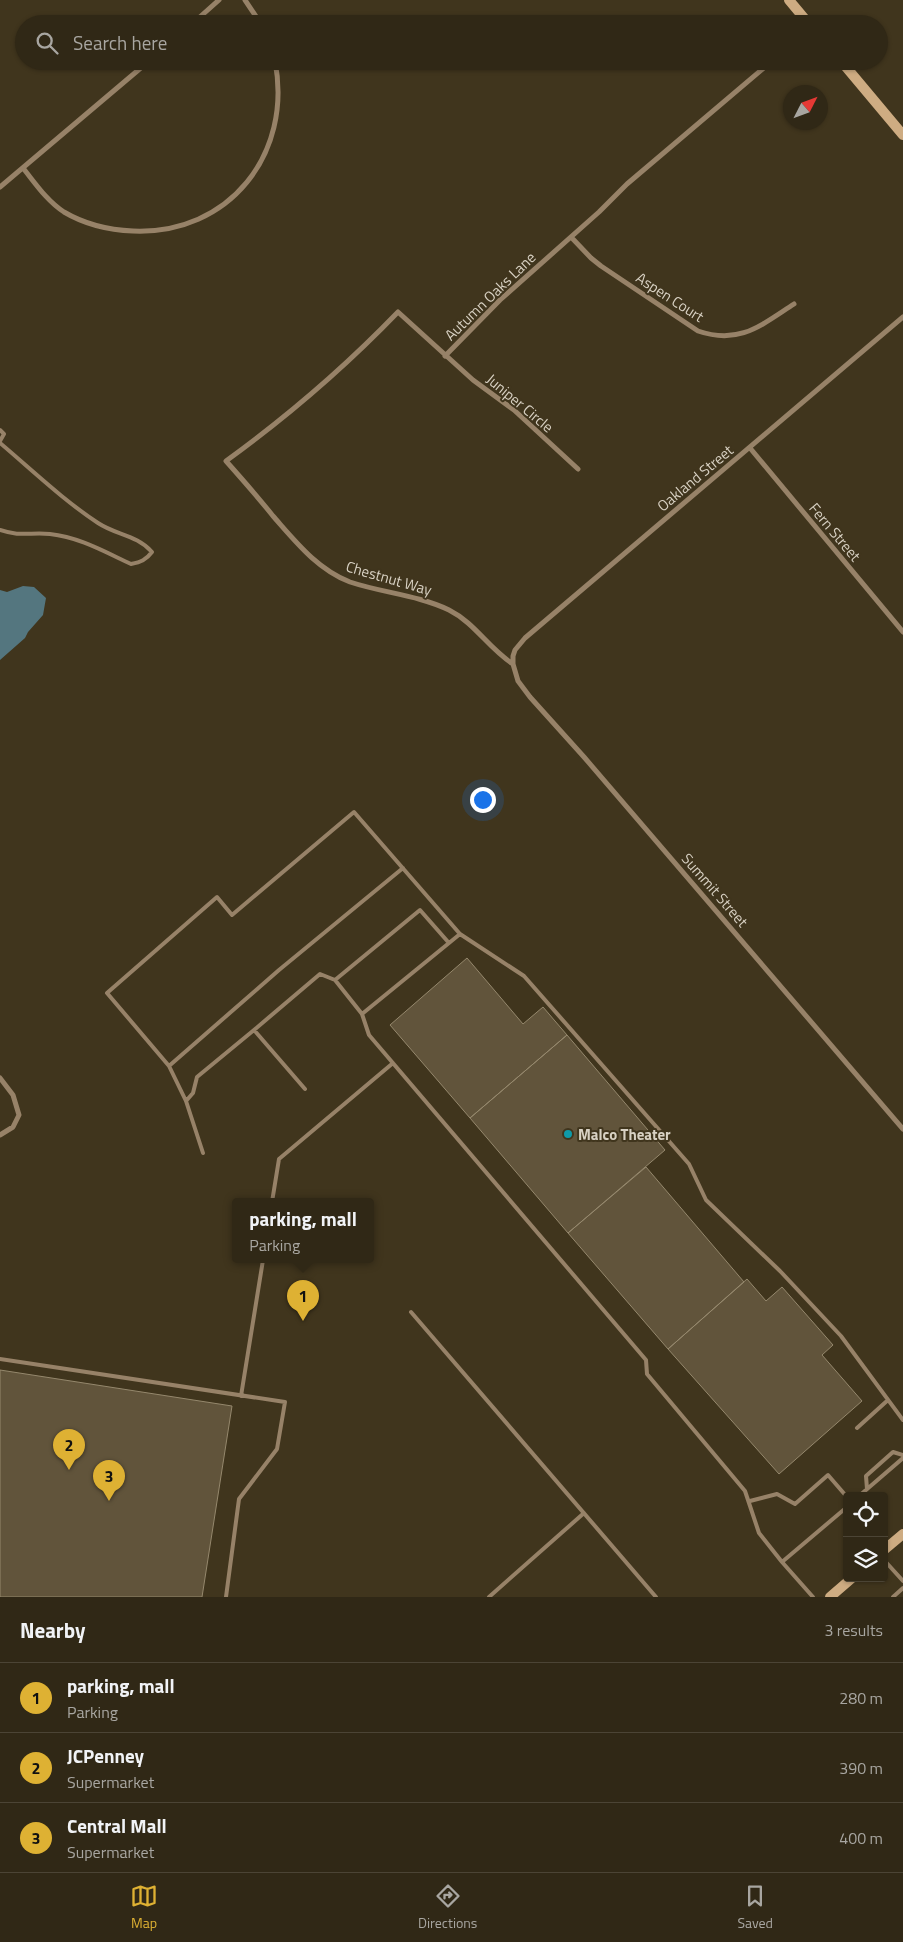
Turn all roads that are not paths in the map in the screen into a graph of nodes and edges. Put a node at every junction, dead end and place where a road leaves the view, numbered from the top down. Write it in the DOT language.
graph roads {
  1 [pos="219,0"];
  2 [pos="246,0"];
  3 [pos="789,0"];
  4 [pos="202,15"];
  5 [pos="256,15"];
  6 [pos="802,15"];
  7 [pos="138,70"];
  8 [pos="277,70"];
  9 [pos="761,70"];
  10 [pos="849,70"];
  11 [pos="903,135"];
  12 [pos="23,168"];
  13 [pos="0,187"];
  14 [pos="571,237"];
  15 [pos="794,304"];
  16 [pos="903,317"];
  17 [pos="446,356"];
  18 [pos="0,430"];
  19 [pos="0,442"];
  20 [pos="750,448"];
  21 [pos="226,461"];
  22 [pos="578,470"];
  23 [pos="0,530"];
  24 [pos="903,632"];
  25 [pos="513,664"];
  26 [pos="403,868"];
  27 [pos="460,934"];
  28 [pos="449,944"];
  29 [pos="335,980"];
  30 [pos="362,1014"];
  31 [pos="254,1030"];
  32 [pos="393,1063"];
  33 [pos="169,1066"];
  34 [pos="0,1078"];
  35 [pos="305,1089"];
  36 [pos="186,1101"];
  37 [pos="903,1129"];
  38 [pos="0,1135"];
  39 [pos="203,1153"];
  40 [pos="273,1198"];
  41 [pos="263,1263"];
  42 [pos="411,1312"];
  43 [pos="0,1359"];
  44 [pos="241,1396"];
  45 [pos="888,1400"];
  46 [pos="903,1420"];
  47 [pos="857,1428"];
  48 [pos="903,1457"];
  49 [pos="867,1489"];
  50 [pos="843,1492"];
  51 [pos="864,1492"];
  52 [pos="750,1500"];
  53 [pos="843,1510"];
  54 [pos="584,1513"];
  55 [pos="903,1534"];
  56 [pos="888,1547"];
  57 [pos="782,1562"];
  58 [pos="888,1564"];
  59 [pos="903,1581"];
  60 [pos="847,1582"];
  61 [pos="903,1588"];
  62 [pos="226,1597"];
  63 [pos="489,1597"];
  64 [pos="656,1597"];
  65 [pos="813,1597"];
  66 [pos="830,1597"];
  67 [pos="893,1597"];
  1 -- 4 [label="street"];
  2 -- 5 [label="street"];
  3 -- 6 [label="street"];
  7 -- 12 [label="street"];
  8 -- 12 [label="street"];
  9 -- 14 [label="street, Autumn Oaks Lane"];
  10 -- 11 [label="street"];
  12 -- 13 [label="street"];
  14 -- 15 [label="street, Aspen Court"];
  14 -- 17 [label="street, Autumn Oaks Lane"];
  16 -- 20 [label="street, Oakland Street"];
  17 -- 21 [label="street, Autumn Oaks Lane"];
  17 -- 22 [label="street, Juniper Circle"];
  18 -- 19 [label="lane"];
  19 -- 23 [label="lane"];
  20 -- 24 [label="street, Fern Street"];
  20 -- 25 [label="street, Oakland Street"];
  21 -- 25 [label="street, Chestnut Way"];
  25 -- 37 [label="street, Summit Street"];
  26 -- 27 [label="lane"];
  26 -- 33 [label="lane"];
  26 -- 33 [label="lane"];
  27 -- 28 [label="lane"];
  27 -- 45 [label="lane"];
  28 -- 29 [label="lane"];
  28 -- 30 [label="lane"];
  29 -- 30 [label="lane"];
  29 -- 31 [label="lane"];
  30 -- 32 [label="lane"];
  31 -- 35 [label="lane"];
  31 -- 36 [label="lane"];
  32 -- 40 [label="lane"];
  32 -- 52 [label="lane"];
  33 -- 36 [label="lane"];
  34 -- 38 [label="street"];
  36 -- 39 [label="lane"];
  41 -- 44 [label="lane"];
  42 -- 54 [label="lane"];
  43 -- 44 [label="lane"];
  44 -- 62 [label="lane"];
  45 -- 46 [label="lane"];
  45 -- 47 [label="lane"];
  48 -- 49 [label="lane"];
  48 -- 49 [label="lane"];
  49 -- 51 [label="lane"];
  50 -- 52 [label="lane"];
  52 -- 57 [label="lane"];
  53 -- 57 [label="lane"];
  54 -- 63 [label="lane"];
  54 -- 64 [label="lane"];
  55 -- 56 [label="street"];
  57 -- 65 [label="lane"];
  58 -- 59 [label="lane"];
  60 -- 66 [label="street"];
  61 -- 67 [label="lane"];
}
